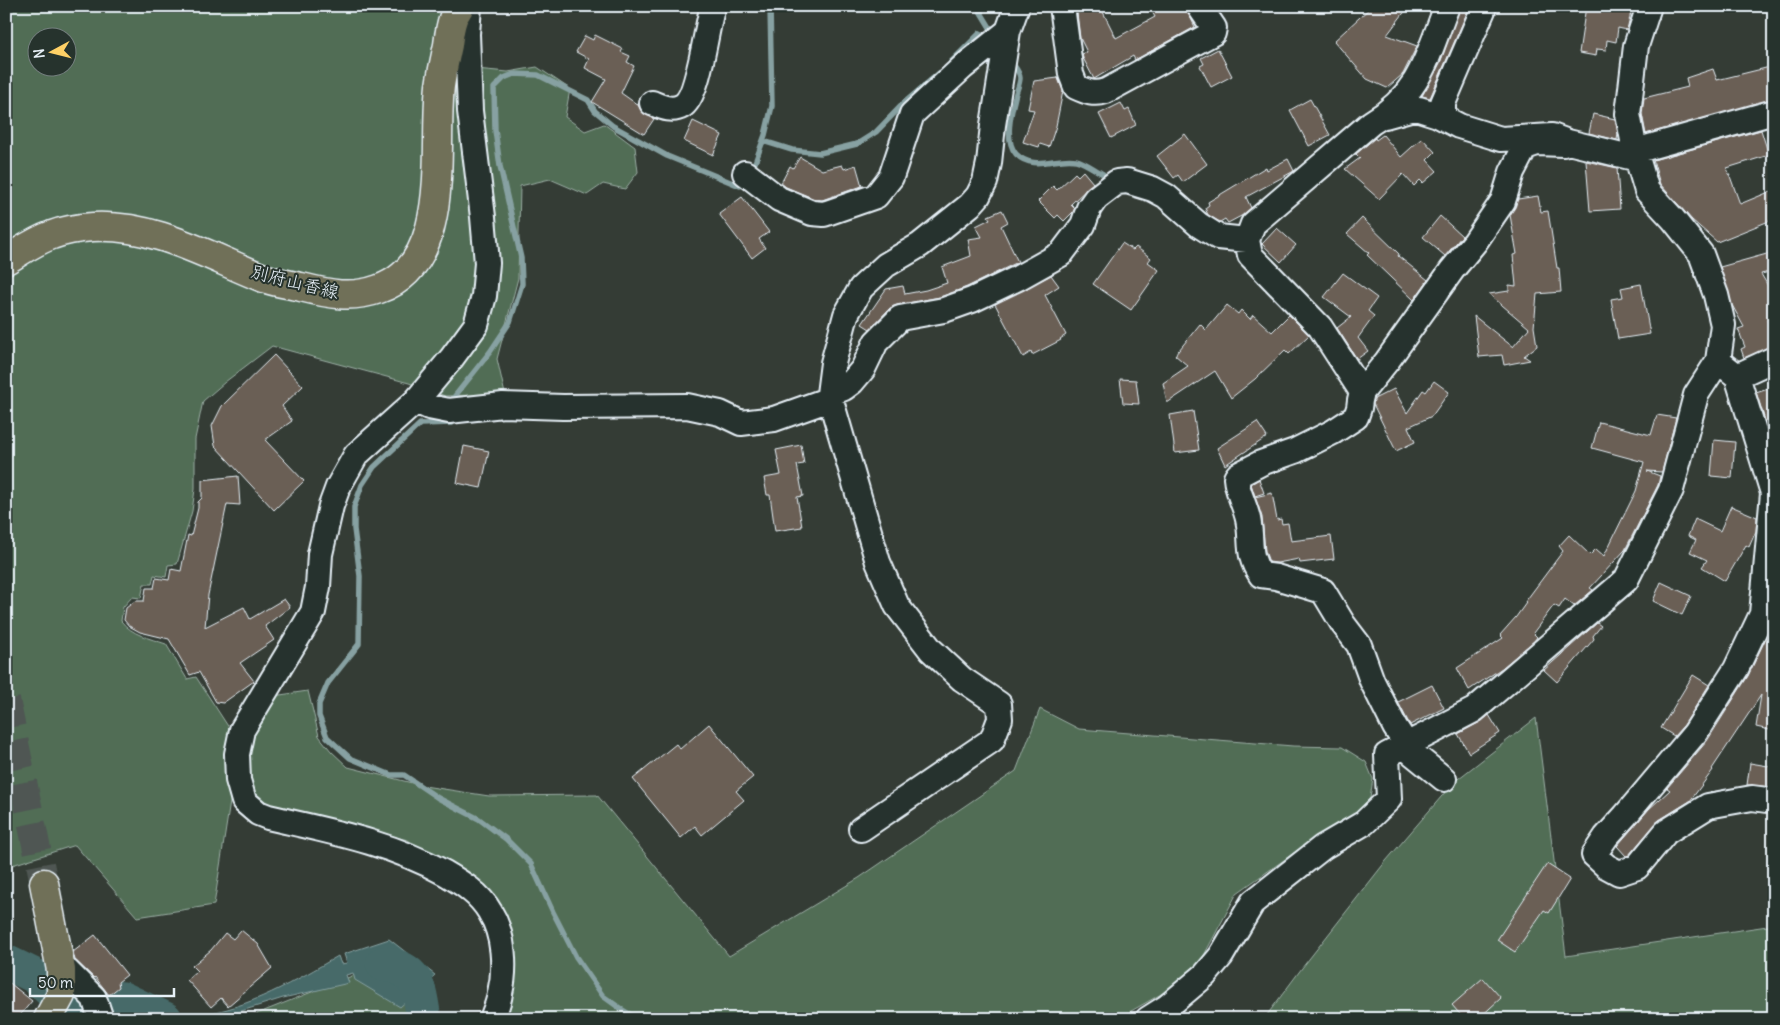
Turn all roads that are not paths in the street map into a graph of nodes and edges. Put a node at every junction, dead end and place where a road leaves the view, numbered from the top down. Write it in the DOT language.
graph roads {
  1 [pos="460,6"];
  2 [pos="470,6"];
  3 [pos="713,6"];
  4 [pos="1017,6"];
  5 [pos="1062,6"];
  6 [pos="1199,6"];
  7 [pos="1447,6"];
  8 [pos="1649,6"];
  9 [pos="1483,10"];
  10 [pos="1008,31"];
  11 [pos="652,103"];
  12 [pos="1774,112"];
  13 [pos="1383,116"];
  14 [pos="1443,117"];
  15 [pos="1568,142"];
  16 [pos="1637,155"];
  17 [pos="745,174"];
  18 [pos="1247,240"];
  19 [pos="6,260"];
  20 [pos="1774,359"];
  21 [pos="1718,362"];
  22 [pos="1737,376"];
  23 [pos="1362,392"];
  24 [pos="829,396"];
  25 [pos="416,402"];
  26 [pos="1407,745"];
  27 [pos="1444,779"];
  28 [pos="1774,801"];
  29 [pos="861,829"];
  30 [pos="44,883"];
  31 [pos="61,970"];
  32 [pos="48,1019"];
  33 [pos="101,1019"];
  34 [pos="492,1019"];
  35 [pos="1148,1019"];
  1 -- 19 [label="main road, 別府山香線"];
  2 -- 25 [label="street"];
  3 -- 11 [label="street"];
  4 -- 10 [label="street"];
  5 -- 6 [label="street"];
  7 -- 13 [label="street"];
  8 -- 16 [label="street"];
  9 -- 14 [label="street"];
  10 -- 17 [label="street"];
  10 -- 24 [label="street"];
  12 -- 16 [label="street"];
  13 -- 14 [label="street"];
  13 -- 18 [label="street"];
  14 -- 15 [label="street"];
  15 -- 16 [label="street"];
  15 -- 23 [label="street"];
  16 -- 21 [label="street"];
  18 -- 23 [label="street"];
  18 -- 24 [label="street"];
  20 -- 22 [label="street"];
  21 -- 22 [label="street"];
  21 -- 26 [label="street"];
  22 -- 28 [label="street"];
  23 -- 26 [label="street"];
  24 -- 25 [label="street"];
  24 -- 29 [label="street"];
  25 -- 34 [label="street"];
  26 -- 27 [label="street"];
  26 -- 35 [label="street"];
  30 -- 31 [label="main road"];
  31 -- 32 [label="main road"];
  31 -- 33 [label="street"];
}
